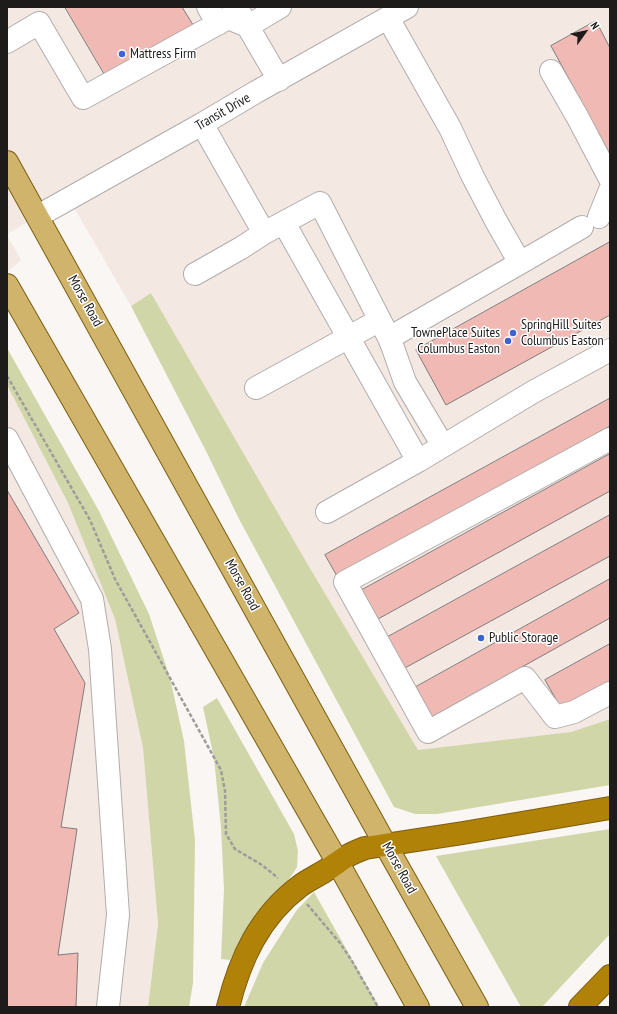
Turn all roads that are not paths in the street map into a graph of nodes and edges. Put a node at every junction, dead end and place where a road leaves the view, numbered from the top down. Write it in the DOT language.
graph roads {
  1 [pos="237,7"];
  2 [pos="280,7"];
  3 [pos="407,7"];
  4 [pos="213,16"];
  5 [pos="388,18"];
  6 [pos="248,26"];
  7 [pos="7,42"];
  8 [pos="551,71"];
  9 [pos="279,80"];
  10 [pos="202,124"];
  11 [pos="7,162"];
  12 [pos="610,179"];
  13 [pos="610,190"];
  14 [pos="38,216"];
  15 [pos="284,222"];
  16 [pos="264,233"];
  17 [pos="520,263"];
  18 [pos="195,274"];
  19 [pos="7,285"];
  20 [pos="384,329"];
  21 [pos="348,338"];
  22 [pos="610,350"];
  23 [pos="256,388"];
  24 [pos="7,439"];
  25 [pos="610,439"];
  26 [pos="443,446"];
  27 [pos="418,460"];
  28 [pos="327,512"];
  29 [pos="610,693"];
  30 [pos="610,808"];
  31 [pos="385,844"];
  32 [pos="338,863"];
  33 [pos="610,976"];
  34 [pos="108,1007"];
  35 [pos="228,1007"];
  36 [pos="418,1007"];
  37 [pos="477,1007"];
  38 [pos="580,1007"];
  1 -- 6 [label="street"];
  2 -- 6 [label="street"];
  3 -- 5 [label="street, Transit Drive"];
  4 -- 6 [label="street"];
  4 -- 7 [label="street"];
  5 -- 9 [label="street, Transit Drive"];
  5 -- 17 [label="street"];
  6 -- 9 [label="street"];
  8 -- 12 [label="street"];
  9 -- 10 [label="street, Transit Drive"];
  10 -- 14 [label="street, Transit Drive"];
  10 -- 16 [label="street"];
  11 -- 14 [label="main road, Morse Road"];
  13 -- 17 [label="street"];
  14 -- 31 [label="main road, Morse Road"];
  15 -- 16 [label="street"];
  15 -- 20 [label="street"];
  15 -- 21 [label="street"];
  16 -- 18 [label="street"];
  17 -- 20 [label="street"];
  19 -- 32 [label="main road"];
  20 -- 21 [label="street"];
  20 -- 26 [label="street"];
  21 -- 23 [label="street"];
  21 -- 27 [label="street"];
  22 -- 26 [label="street"];
  24 -- 34 [label="street"];
  25 -- 29 [label="street"];
  26 -- 27 [label="street"];
  27 -- 28 [label="street"];
  30 -- 31 [label="highway"];
  31 -- 32 [label="highway"];
  31 -- 37 [label="main road, Morse Road"];
  32 -- 35 [label="highway"];
  32 -- 36 [label="main road"];
  33 -- 38 [label="highway"];
}
